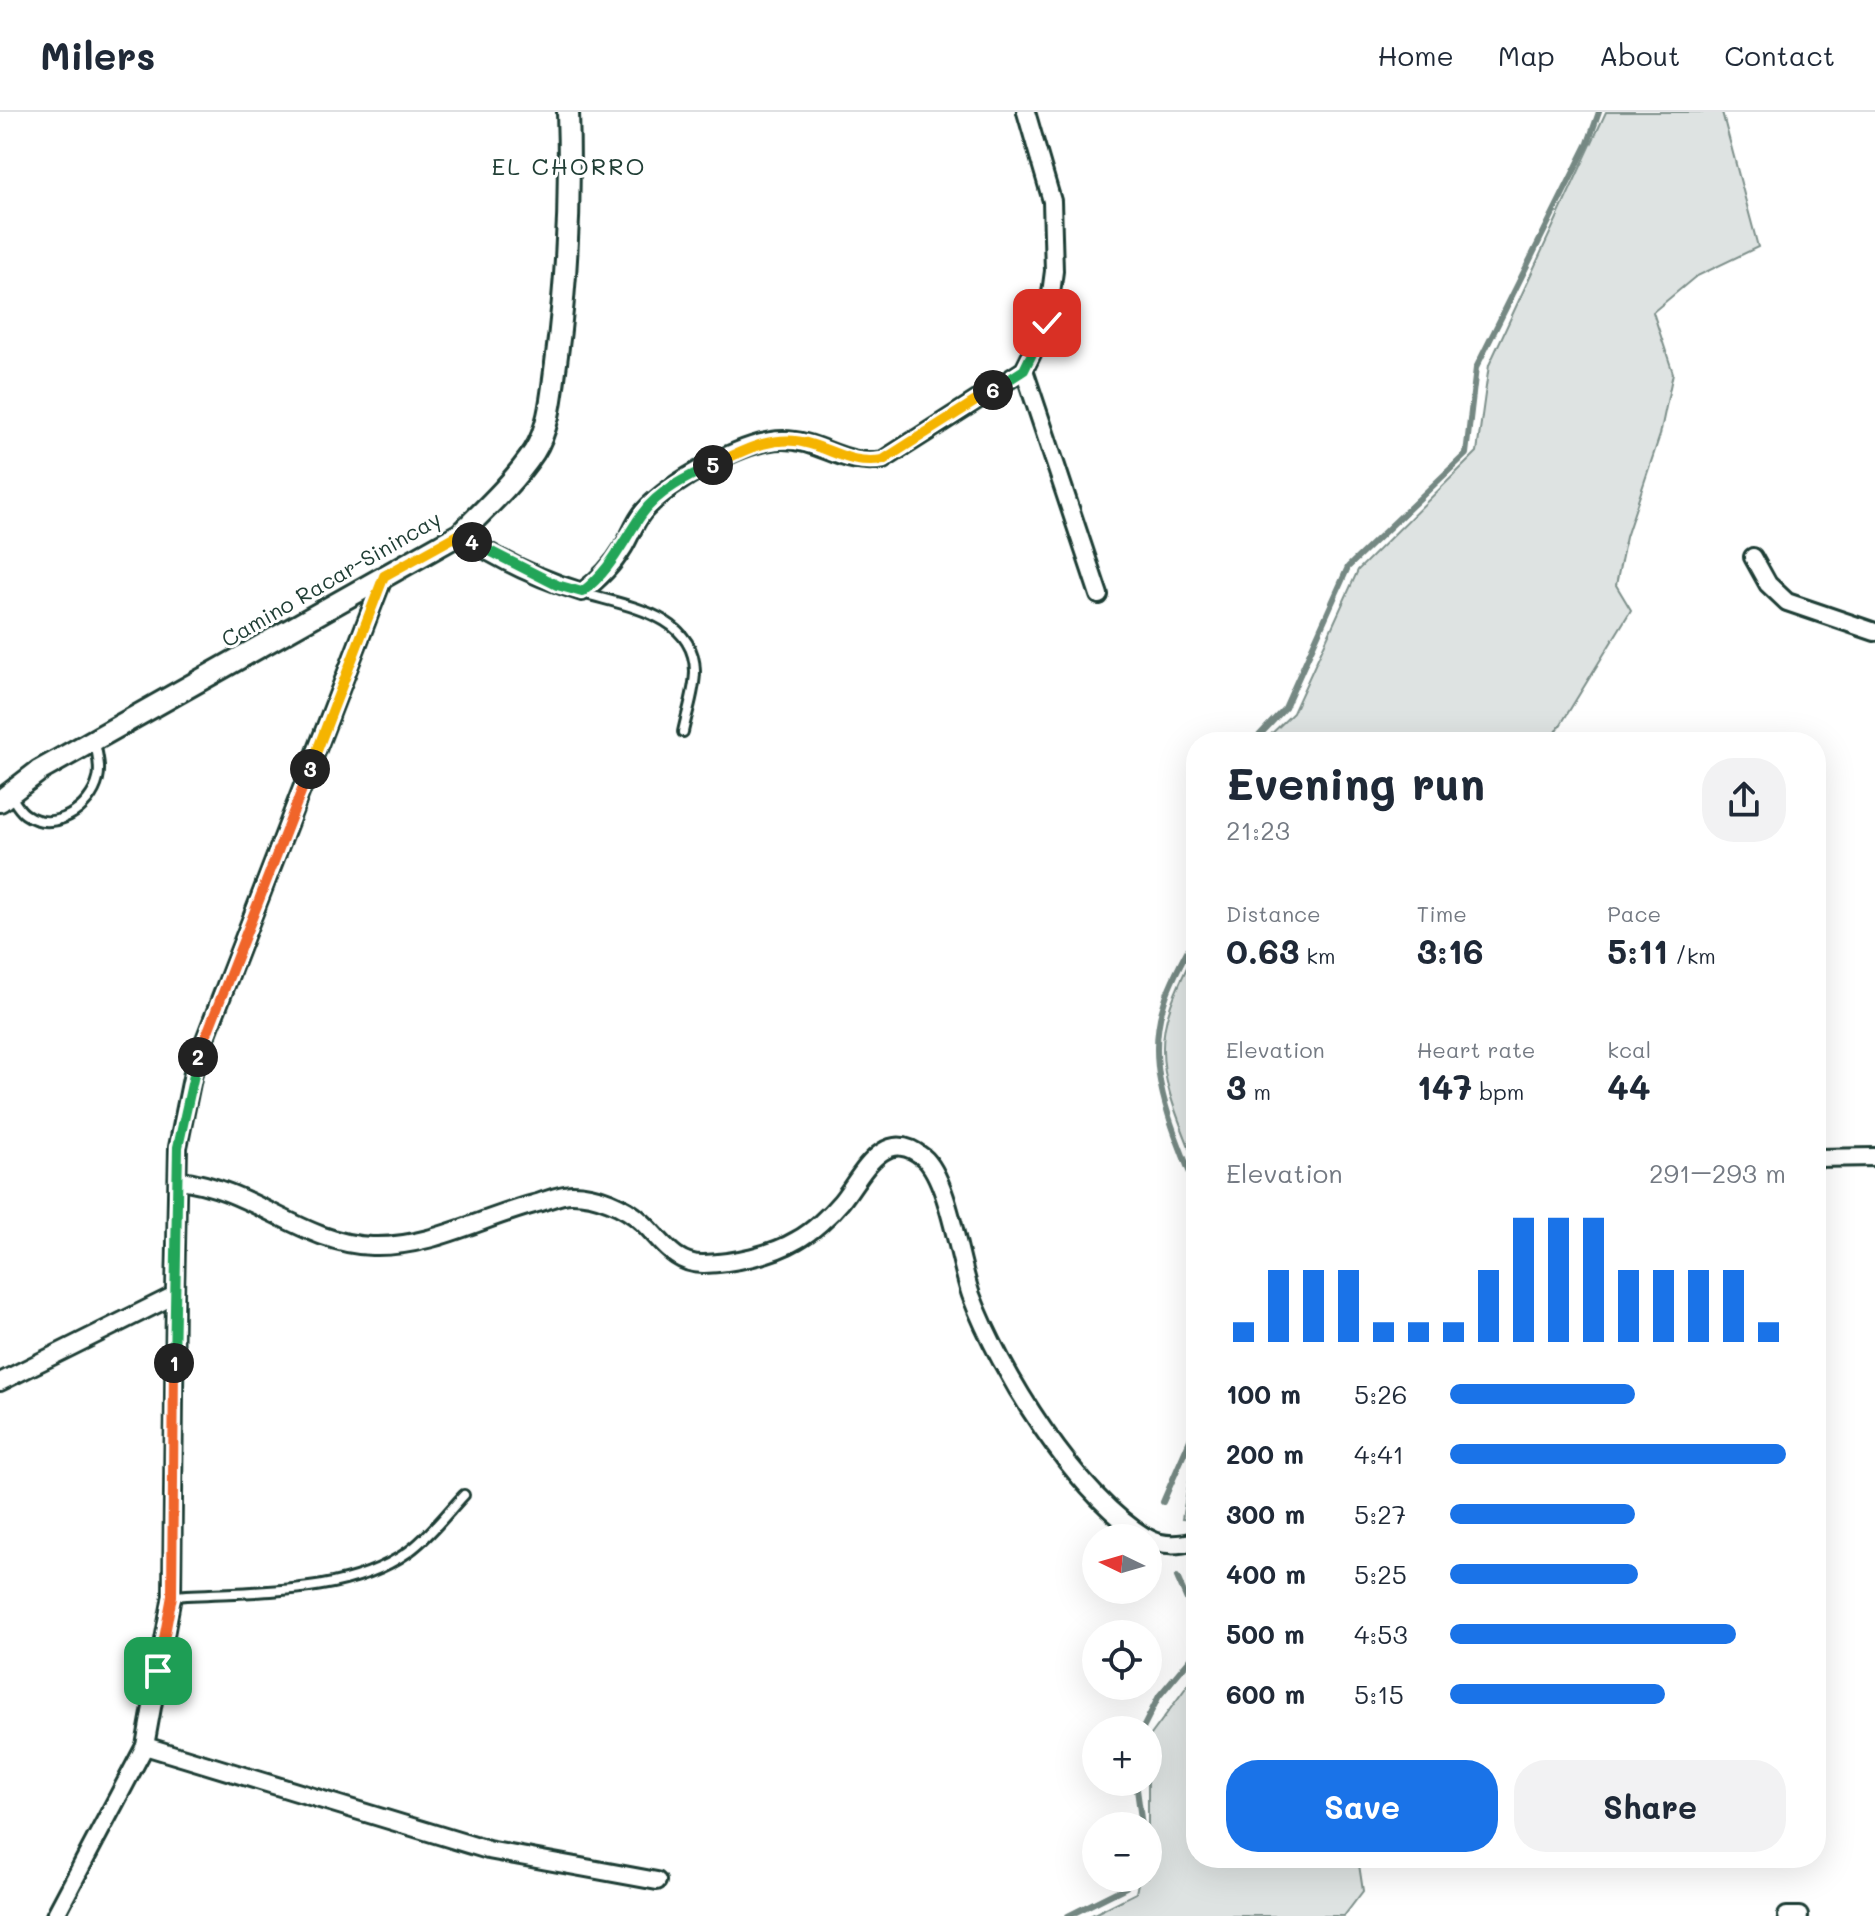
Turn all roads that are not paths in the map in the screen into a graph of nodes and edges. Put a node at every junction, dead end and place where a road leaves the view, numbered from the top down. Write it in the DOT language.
graph roads {
  1 [pos="568,112"];
  2 [pos="1026,112"];
  3 [pos="1024,370"];
  4 [pos="460,534"];
  5 [pos="1753,557"];
  6 [pos="384,576"];
  7 [pos="582,592"];
  8 [pos="1099,595"];
  9 [pos="1875,632"];
  10 [pos="683,732"];
  11 [pos="94,741"];
  12 [pos="5,798"];
  13 [pos="1875,1157"];
  14 [pos="1826,1158"];
  15 [pos="179,1180"];
  16 [pos="175,1295"];
  17 [pos="0,1382"];
  18 [pos="464,1495"];
  19 [pos="1128,1524"];
  20 [pos="1162,1544"];
  21 [pos="1186,1544"];
  22 [pos="172,1596"];
  23 [pos="145,1746"];
  24 [pos="657,1881"];
  25 [pos="55,1916"];
  26 [pos="1787,1916"];
  27 [pos="1799,1916"];
  1 -- 4 [label="street, Camino Racar-Sinincay"];
  2 -- 3 [label="street"];
  3 -- 7 [label="street"];
  3 -- 8 [label="street"];
  4 -- 6 [label="street, Camino Racar-Sinincay"];
  4 -- 7 [label="street"];
  5 -- 9 [label="street"];
  6 -- 11 [label="street, Camino Racar-Sinincay"];
  6 -- 15 [label="street"];
  7 -- 10 [label="lane"];
  11 -- 12 [label="street, Camino Racar-Sinincay"];
  11 -- 12 [label="lane"];
  13 -- 14 [label="street"];
  15 -- 16 [label="street"];
  15 -- 19 [label="street"];
  16 -- 17 [label="street"];
  16 -- 22 [label="street"];
  18 -- 22 [label="lane"];
  20 -- 21 [label="street"];
  22 -- 23 [label="street"];
  23 -- 24 [label="street"];
  23 -- 25 [label="street"];
  26 -- 27 [label="street"];
}
